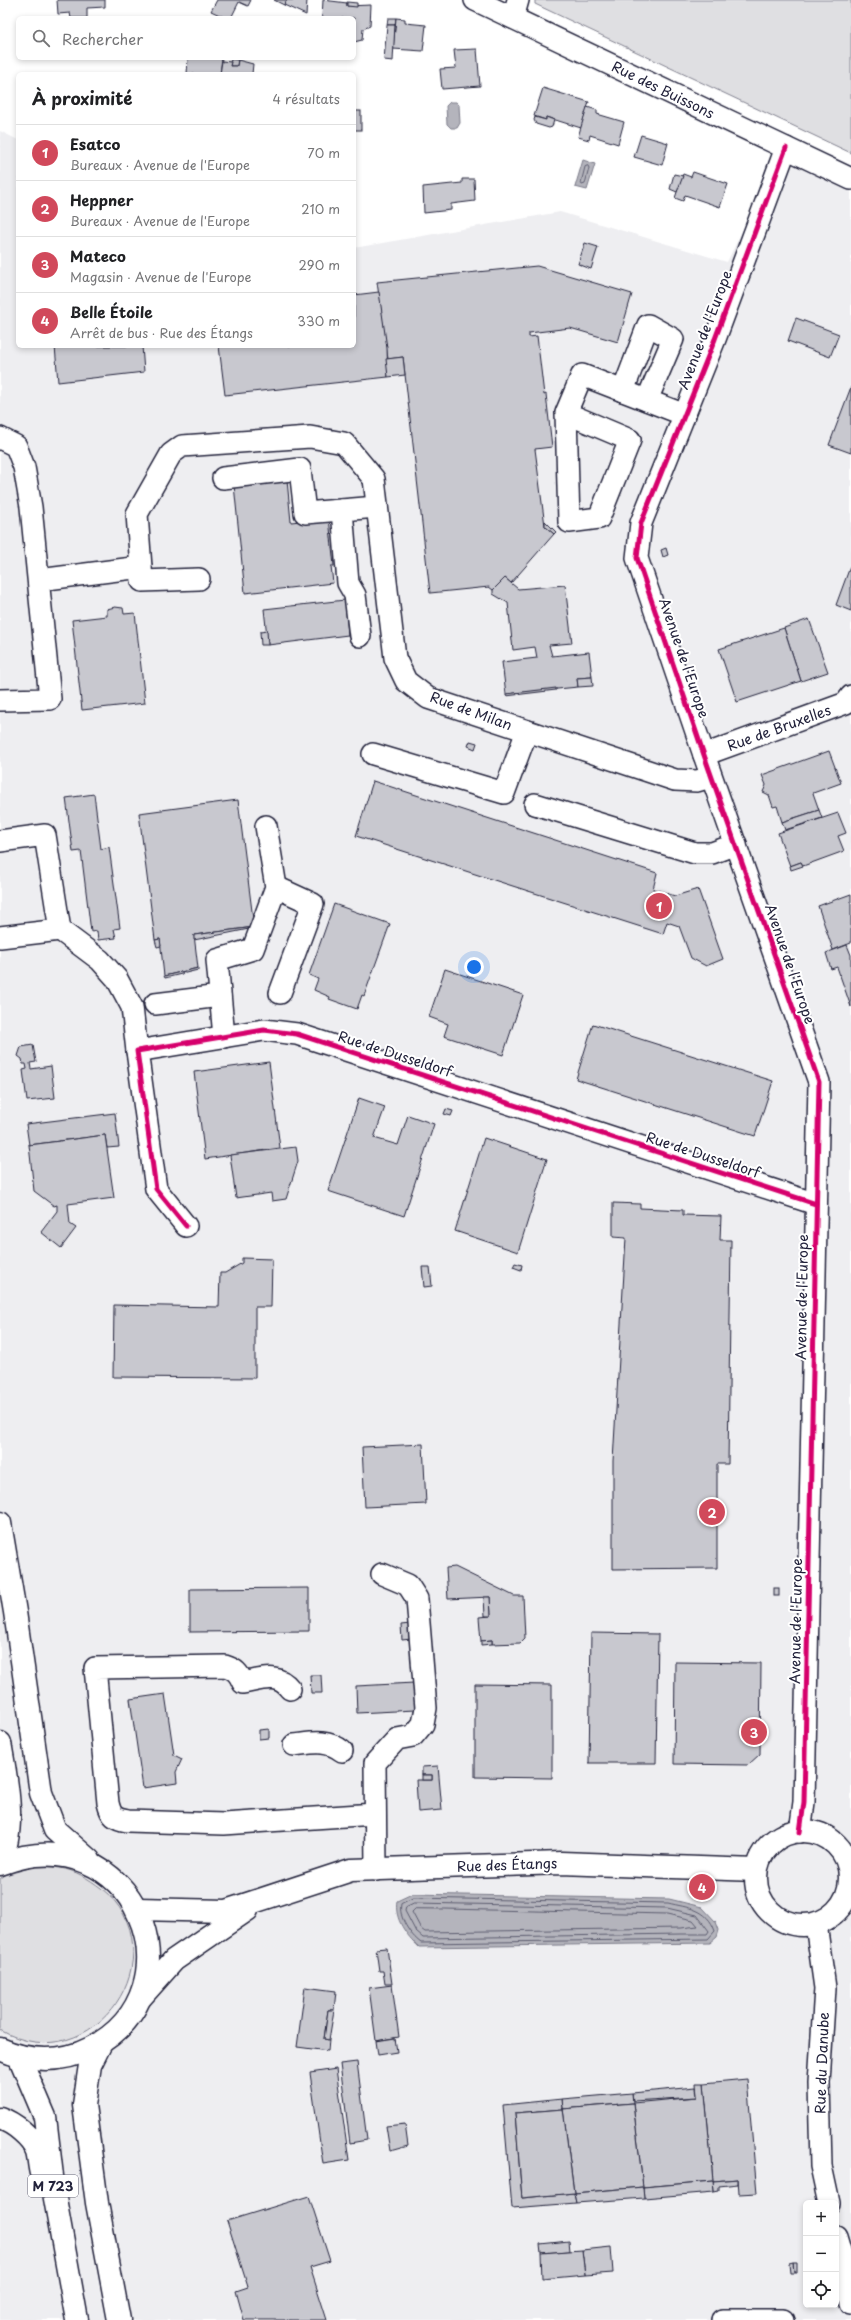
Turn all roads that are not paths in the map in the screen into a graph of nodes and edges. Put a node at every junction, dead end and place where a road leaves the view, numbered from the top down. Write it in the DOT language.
graph roads {
  1 [pos="475,0"];
  2 [pos="515,9"];
  3 [pos="786,148"];
  4 [pos="851,179"];
  5 [pos="623,391"];
  6 [pos="647,400"];
  7 [pos="566,413"];
  8 [pos="684,415"];
  9 [pos="0,438"];
  10 [pos="223,478"];
  11 [pos="377,507"];
  12 [pos="342,510"];
  13 [pos="141,567"];
  14 [pos="199,579"];
  15 [pos="39,580"];
  16 [pos="360,636"];
  17 [pos="851,696"];
  18 [pos="0,700"];
  19 [pos="527,731"];
  20 [pos="373,754"];
  21 [pos="704,755"];
  22 [pos="712,777"];
  23 [pos="535,804"];
  24 [pos="266,826"];
  25 [pos="0,841"];
  26 [pos="736,844"];
  27 [pos="276,887"];
  28 [pos="60,930"];
  29 [pos="0,937"];
  30 [pos="280,993"];
  31 [pos="220,996"];
  32 [pos="156,1004"];
  33 [pos="224,1037"];
  34 [pos="137,1052"];
  35 [pos="816,1204"];
  36 [pos="186,1226"];
  37 [pos="0,1524"];
  38 [pos="382,1574"];
  39 [pos="290,1689"];
  40 [pos="0,1743"];
  41 [pos="294,1745"];
  42 [pos="342,1751"];
  43 [pos="375,1814"];
  44 [pos="800,1832"];
  45 [pos="0,1860"];
  46 [pos="0,1864"];
  47 [pos="95,1866"];
  48 [pos="376,1870"];
  49 [pos="756,1870"];
  50 [pos="850,1871"];
  51 [pos="263,1900"];
  52 [pos="137,1909"];
  53 [pos="816,1924"];
  54 [pos="138,2001"];
  55 [pos="101,2043"];
  56 [pos="10,2053"];
  57 [pos="0,2118"];
  58 [pos="827,2200"];
  59 [pos="839,2245"];
  60 [pos="849,2273"];
  61 [pos="851,2303"];
  62 [pos="66,2320"];
  63 [pos="77,2320"];
  64 [pos="119,2320"];
  65 [pos="722,2320"];
  66 [pos="784,2320"];
  1 -- 2 [label="street, Rue des Buissons"];
  2 -- 3 [label="street, Rue des Buissons"];
  3 -- 4 [label="street, Rue des Buissons"];
  3 -- 8 [label="street, Avenue de l'Europe"];
  5 -- 6 [label="street"];
  5 -- 6 [label="street"];
  5 -- 7 [label="street"];
  6 -- 8 [label="street"];
  7 -- 7 [label="street"];
  8 -- 21 [label="street, Avenue de l'Europe"];
  9 -- 15 [label="street"];
  10 -- 12 [label="street"];
  11 -- 12 [label="street"];
  11 -- 13 [label="street, Rue de Milan"];
  11 -- 19 [label="street, Rue de Milan"];
  12 -- 16 [label="street"];
  13 -- 14 [label="street"];
  13 -- 15 [label="street"];
  15 -- 18 [label="street"];
  17 -- 21 [label="street, Rue de Bruxelles"];
  19 -- 20 [label="street"];
  19 -- 22 [label="street, Rue de Milan"];
  21 -- 22 [label="street, Avenue de l'Europe"];
  22 -- 26 [label="street, Avenue de l'Europe"];
  23 -- 26 [label="street"];
  24 -- 27 [label="street"];
  25 -- 28 [label="street"];
  26 -- 35 [label="street, Avenue de l'Europe"];
  27 -- 30 [label="street"];
  27 -- 31 [label="street"];
  28 -- 29 [label="street"];
  28 -- 34 [label="street"];
  31 -- 32 [label="street"];
  31 -- 33 [label="street"];
  33 -- 34 [label="street, Rue de Dusseldorf"];
  33 -- 35 [label="street, Rue de Dusseldorf"];
  34 -- 36 [label="street"];
  35 -- 44 [label="street, Avenue de l'Europe"];
  37 -- 47 [label="main road"];
  38 -- 43 [label="street"];
  39 -- 43 [label="street"];
  40 -- 45 [label="main road"];
  41 -- 42 [label="street"];
  43 -- 48 [label="street"];
  44 -- 49 [label="main road"];
  44 -- 50 [label="main road"];
  46 -- 47 [label="main road"];
  47 -- 52 [label="main road"];
  48 -- 49 [label="main road, Rue des Étangs"];
  48 -- 51 [label="main road, Rue des Étangs"];
  49 -- 53 [label="main road"];
  50 -- 53 [label="main road"];
  51 -- 52 [label="main road, Rue des Étangs"];
  51 -- 54 [label="main road, Rue des Étangs"];
  52 -- 54 [label="main road"];
  53 -- 58 [label="street, Rue du Danube"];
  54 -- 55 [label="main road"];
  55 -- 56 [label="main road"];
  55 -- 64 [label="main road, M 723"];
  56 -- 63 [label="main road, M 723"];
  57 -- 62 [label="main road"];
  59 -- 60 [label="street"];
  60 -- 61 [label="street"];
  65 -- 66 [label="street"];
}
